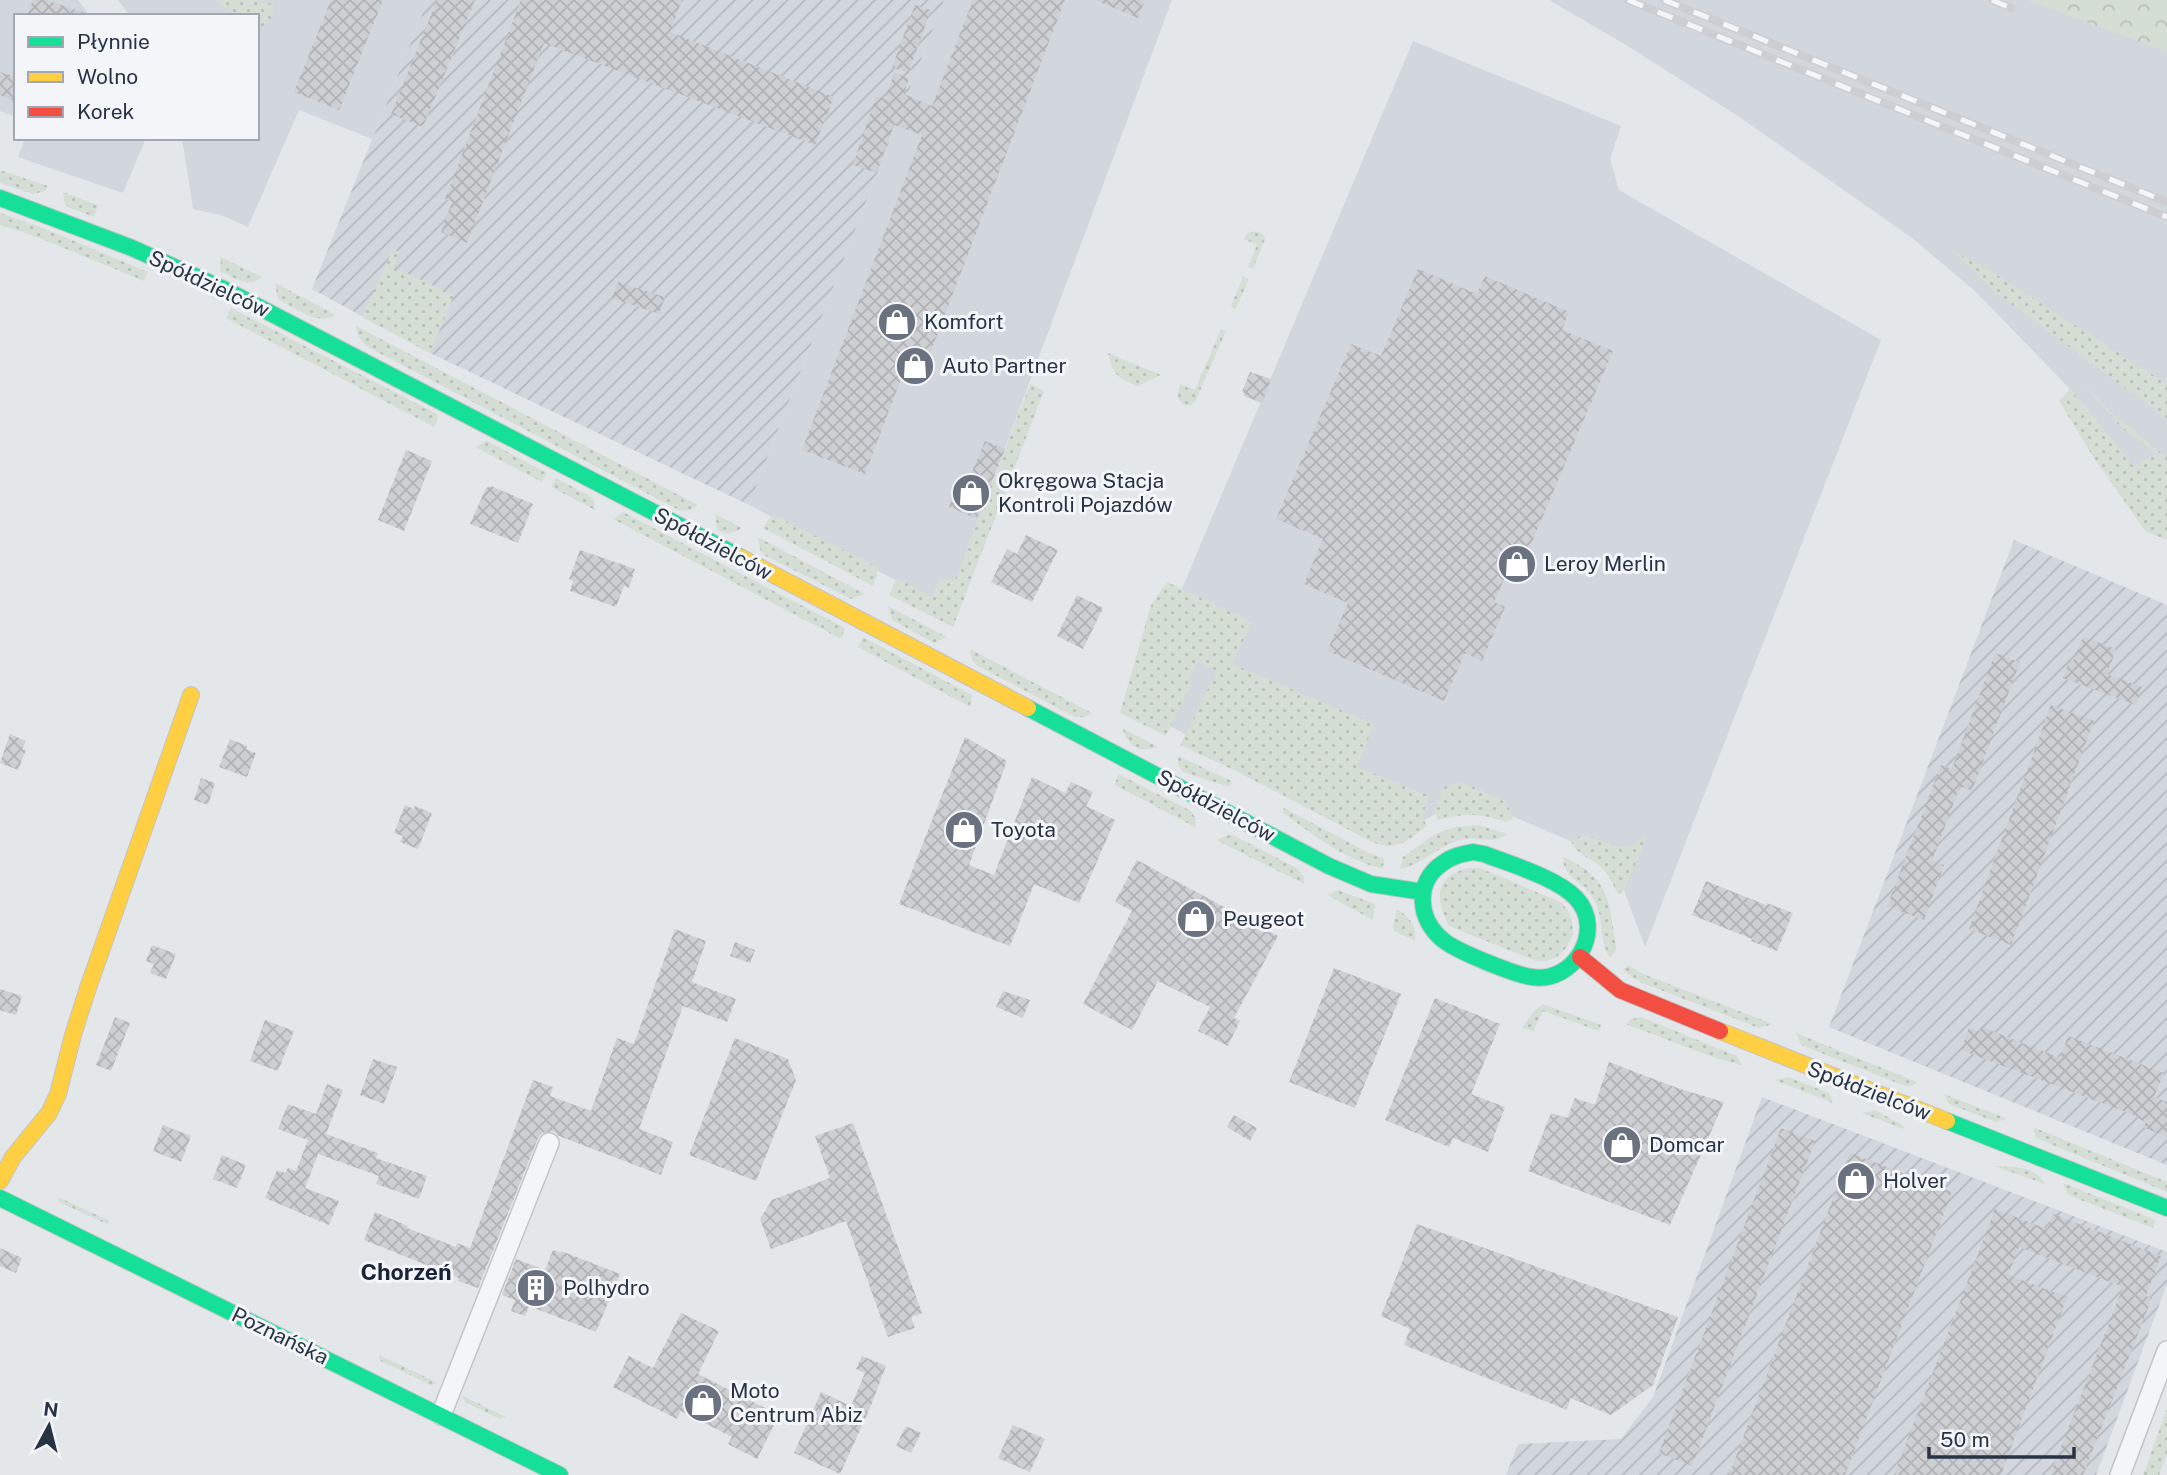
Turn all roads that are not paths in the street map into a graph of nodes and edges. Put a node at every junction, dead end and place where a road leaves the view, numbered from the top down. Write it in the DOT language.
graph roads {
  1 [pos="0,198"];
  2 [pos="191,695"];
  3 [pos="1423,892"];
  4 [pos="1580,957"];
  5 [pos="549,1143"];
  6 [pos="0,1181"];
  7 [pos="0,1198"];
  8 [pos="2167,1208"];
  9 [pos="2167,1351"];
  10 [pos="441,1415"];
  11 [pos="560,1475"];
  12 [pos="2120,1475"];
  1 -- 3 [label="street, Spółdzielców"];
  2 -- 6 [label="street"];
  3 -- 4 [label="street"];
  3 -- 4 [label="street"];
  4 -- 8 [label="street, Spółdzielców"];
  5 -- 10 [label="street"];
  7 -- 10 [label="street, Poznańska"];
  9 -- 12 [label="street"];
  10 -- 11 [label="street, Poznańska"];
}
